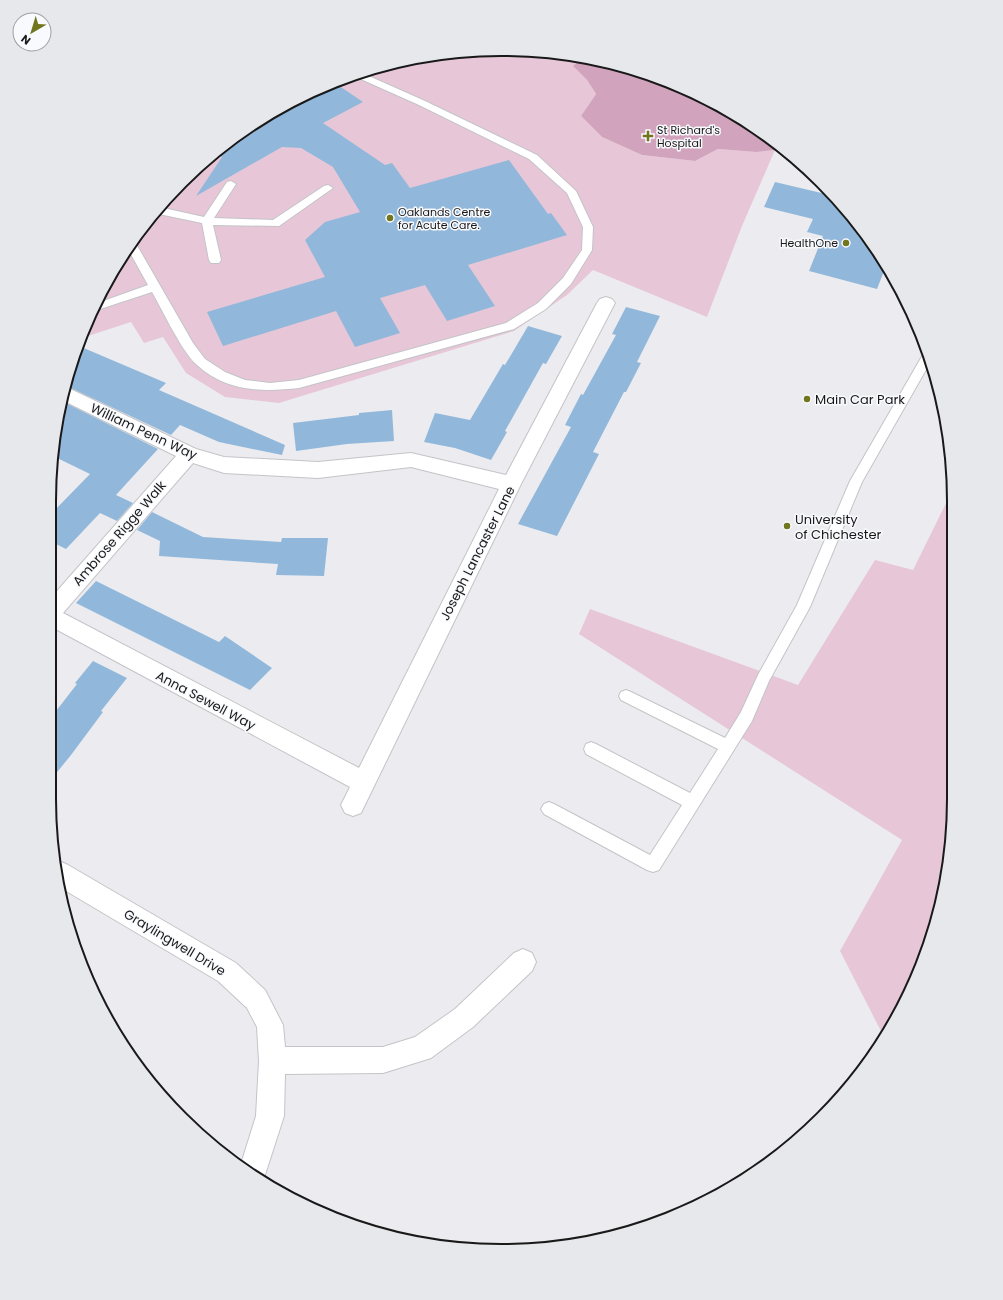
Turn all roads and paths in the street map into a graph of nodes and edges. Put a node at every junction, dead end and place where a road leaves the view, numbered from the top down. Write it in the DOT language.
graph roads {
  1 [pos="365,78"];
  2 [pos="231,184"];
  3 [pos="328,188"];
  4 [pos="164,212"];
  5 [pos="207,221"];
  6 [pos="132,253"];
  7 [pos="214,260"];
  8 [pos="154,287"];
  9 [pos="606,303"];
  10 [pos="101,306"];
  11 [pos="924,362"];
  12 [pos="69,395"];
  13 [pos="189,454"];
  14 [pos="511,484"];
  15 [pos="56,606"];
  16 [pos="56,619"];
  17 [pos="626,696"];
  18 [pos="727,746"];
  19 [pos="591,749"];
  20 [pos="364,783"];
  21 [pos="692,802"];
  22 [pos="353,805"];
  23 [pos="550,809"];
  24 [pos="63,876"];
  25 [pos="523,962"];
  26 [pos="272,1061"];
  27 [pos="253,1169"];
  1 -- 8 [label="lane"];
  2 -- 5 [label="lane"];
  3 -- 5 [label="lane"];
  4 -- 5 [label="lane"];
  5 -- 7 [label="lane"];
  6 -- 8 [label="lane"];
  8 -- 10 [label="lane"];
  9 -- 14 [label="street, Joseph Lancaster Lane"];
  11 -- 18 [label="lane"];
  12 -- 13 [label="street, William Penn Way"];
  13 -- 14 [label="street, William Penn Way"];
  13 -- 15 [label="street, Ambrose Rigge Walk"];
  14 -- 20 [label="street, Joseph Lancaster Lane"];
  16 -- 20 [label="street, Anna Sewell Way"];
  17 -- 18 [label="lane"];
  18 -- 21 [label="lane"];
  19 -- 21 [label="lane"];
  20 -- 22 [label="street, Joseph Lancaster Lane"];
  21 -- 23 [label="lane"];
  24 -- 26 [label="street, Graylingwell Drive"];
  25 -- 26 [label="street"];
  26 -- 27 [label="street, Graylingwell Drive"];
}
